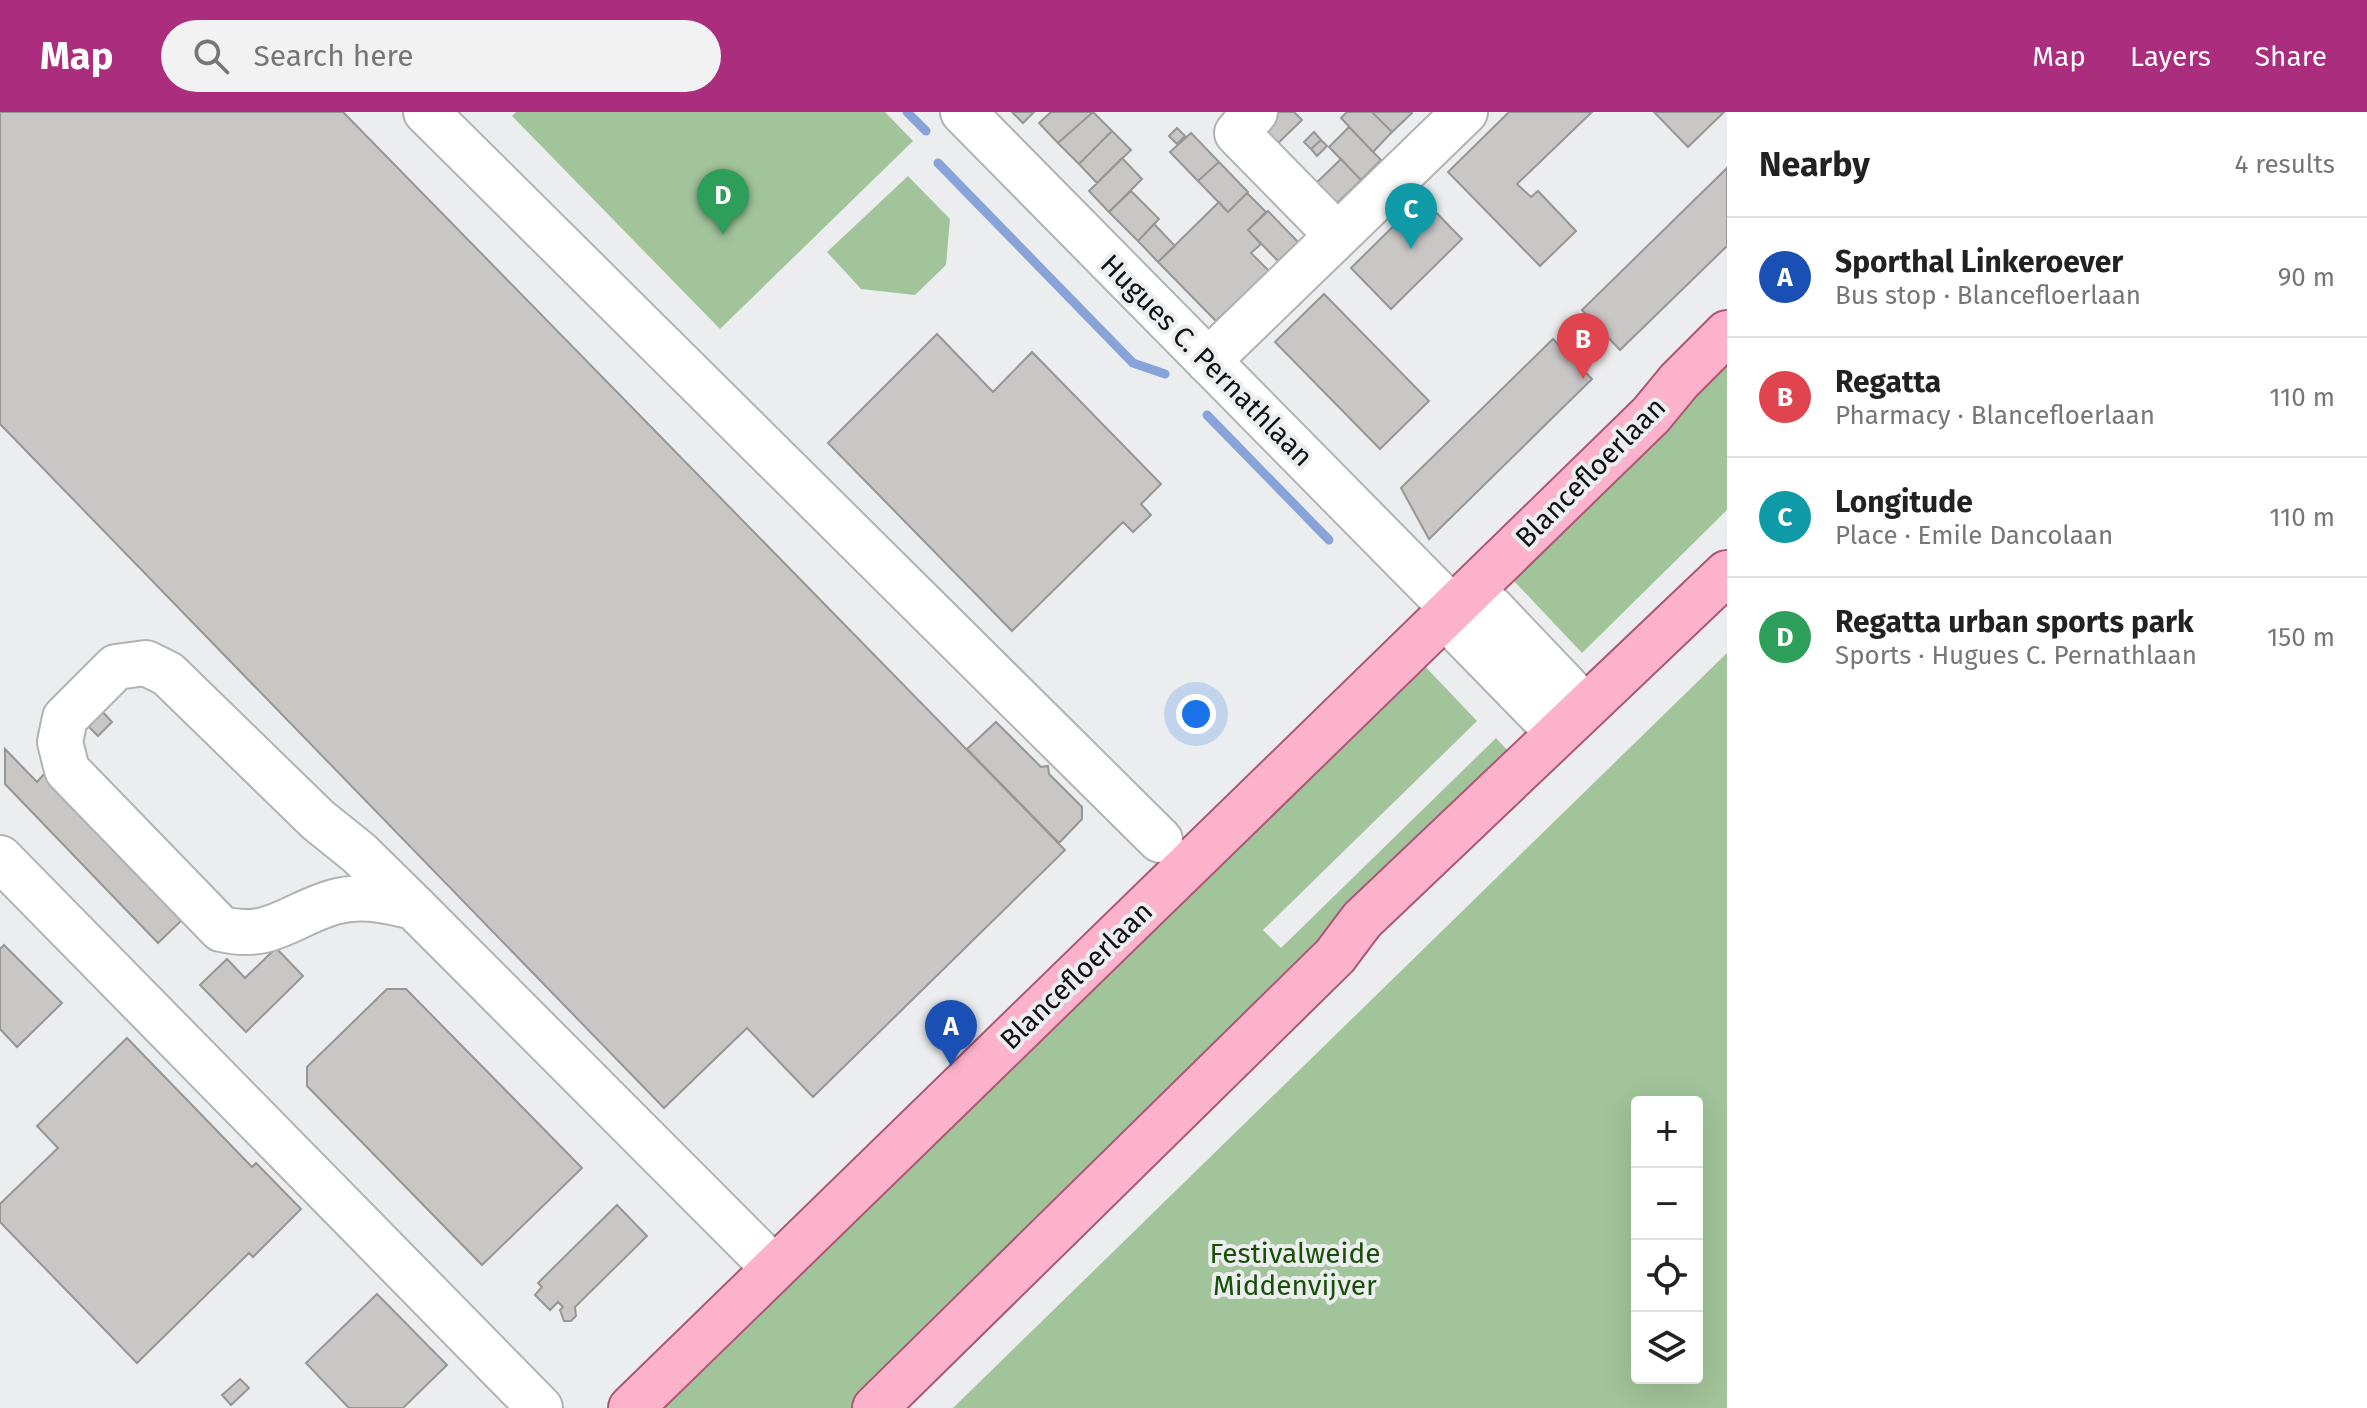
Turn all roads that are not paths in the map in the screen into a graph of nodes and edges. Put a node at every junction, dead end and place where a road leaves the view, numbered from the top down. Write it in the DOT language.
graph roads {
  1 [pos="426,112"];
  2 [pos="963,112"];
  3 [pos="1255,112"];
  4 [pos="1465,112"];
  5 [pos="1337,235"];
  6 [pos="1727,333"];
  7 [pos="1208,361"];
  8 [pos="1727,573"];
  9 [pos="1452,608"];
  10 [pos="1572,720"];
  11 [pos="1160,840"];
  12 [pos="0,858"];
  13 [pos="414,907"];
  14 [pos="774,1268"];
  15 [pos="540,1408"];
  16 [pos="631,1408"];
  17 [pos="875,1408"];
  1 -- 11 [label="street"];
  2 -- 7 [label="street, Hugues C. Pernathlaan"];
  3 -- 5 [label="street"];
  4 -- 5 [label="street"];
  5 -- 7 [label="street"];
  6 -- 9 [label="main road, Blancefloerlaan"];
  7 -- 9 [label="street, Hugues C. Pernathlaan"];
  8 -- 10 [label="main road"];
  9 -- 10 [label="street"];
  9 -- 14 [label="main road, Blancefloerlaan"];
  10 -- 17 [label="main road"];
  12 -- 15 [label="street"];
  13 -- 13 [label="street"];
  13 -- 14 [label="street"];
  14 -- 16 [label="main road, Blancefloerlaan"];
}
